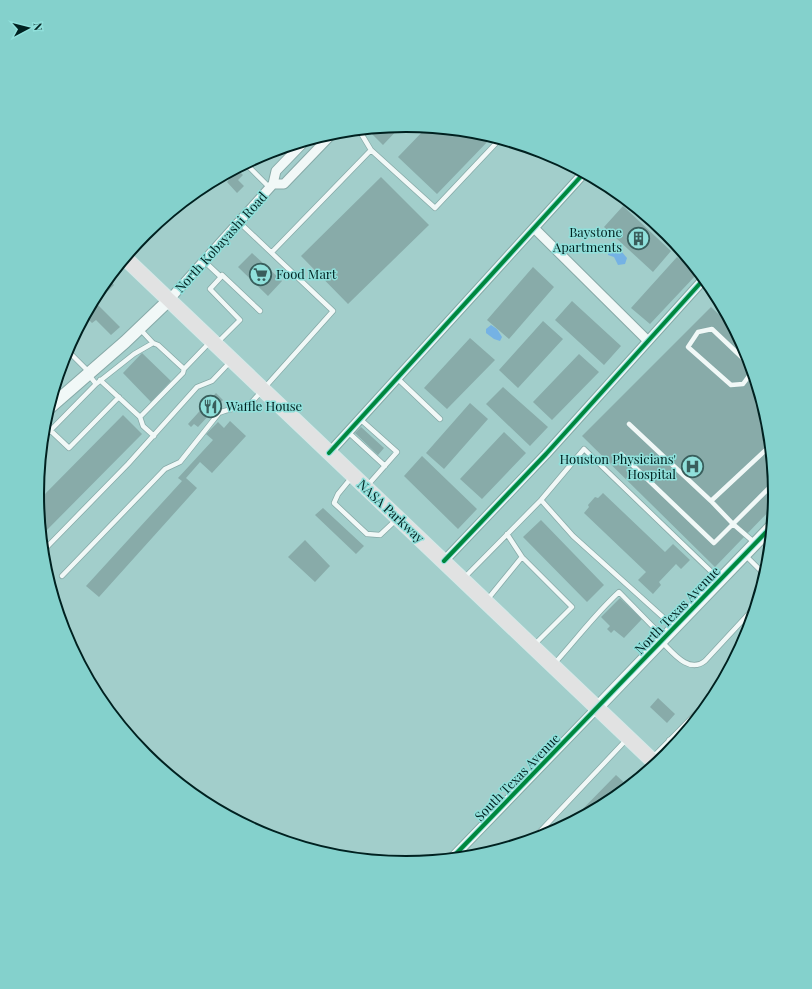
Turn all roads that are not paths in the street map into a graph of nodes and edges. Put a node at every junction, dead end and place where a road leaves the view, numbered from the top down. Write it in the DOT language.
graph roads {
  1 [pos="362,136"];
  2 [pos="325,142"];
  3 [pos="495,144"];
  4 [pos="296,150"];
  5 [pos="371,150"];
  6 [pos="250,168"];
  7 [pos="580,177"];
  8 [pos="271,186"];
  9 [pos="239,222"];
  10 [pos="534,228"];
  11 [pos="272,252"];
  12 [pos="204,261"];
  13 [pos="129,262"];
  14 [pos="221,277"];
  15 [pos="700,283"];
  16 [pos="169,300"];
  17 [pos="260,311"];
  18 [pos="139,329"];
  19 [pos="648,341"];
  20 [pos="153,343"];
  21 [pos="213,343"];
  22 [pos="72,355"];
  23 [pos="740,356"];
  24 [pos="231,361"];
  25 [pos="184,369"];
  26 [pos="748,377"];
  27 [pos="94,378"];
  28 [pos="397,378"];
  29 [pos="262,390"];
  30 [pos="119,397"];
  31 [pos="55,404"];
  32 [pos="140,417"];
  33 [pos="360,419"];
  34 [pos="440,419"];
  35 [pos="629,424"];
  36 [pos="50,430"];
  37 [pos="348,432"];
  38 [pos="154,436"];
  39 [pos="765,450"];
  40 [pos="329,453"];
  41 [pos="621,454"];
  42 [pos="385,466"];
  43 [pos="353,476"];
  44 [pos="366,488"];
  45 [pos="768,489"];
  46 [pos="541,500"];
  47 [pos="711,501"];
  48 [pos="398,518"];
  49 [pos="733,524"];
  50 [pos="766,532"];
  51 [pos="507,534"];
  52 [pos="755,543"];
  53 [pos="48,546"];
  54 [pos="745,554"];
  55 [pos="522,557"];
  56 [pos="444,561"];
  57 [pos="760,569"];
  58 [pos="62,576"];
  59 [pos="463,579"];
  60 [pos="720,580"];
  61 [pos="486,601"];
  62 [pos="746,618"];
  63 [pos="674,628"];
  64 [pos="663,640"];
  65 [pos="533,647"];
  66 [pos="552,666"];
  67 [pos="597,708"];
  68 [pos="688,721"];
  69 [pos="628,738"];
  70 [pos="669,740"];
  71 [pos="663,749"];
  72 [pos="652,760"];
  73 [pos="541,830"];
  74 [pos="457,852"];
  1 -- 5 [label="lane"];
  2 -- 8 [label="street, North Kobayashi Road"];
  3 -- 5 [label="lane"];
  4 -- 8 [label="street, North Kobayashi Road"];
  5 -- 11 [label="lane"];
  6 -- 8 [label="lane"];
  7 -- 10 [label="street"];
  8 -- 9 [label="street, North Kobayashi Road"];
  9 -- 11 [label="lane"];
  9 -- 12 [label="street, North Kobayashi Road"];
  10 -- 19 [label="street"];
  10 -- 28 [label="street"];
  11 -- 29 [label="lane"];
  12 -- 14 [label="lane"];
  12 -- 16 [label="street, North Kobayashi Road"];
  13 -- 16 [label="main road, NASA Parkway"];
  14 -- 17 [label="lane"];
  14 -- 21 [label="lane"];
  15 -- 19 [label="street"];
  16 -- 18 [label="street"];
  16 -- 21 [label="main road, NASA Parkway"];
  18 -- 20 [label="lane"];
  18 -- 27 [label="street"];
  19 -- 56 [label="street"];
  20 -- 25 [label="lane"];
  20 -- 27 [label="lane"];
  21 -- 24 [label="main road, NASA Parkway"];
  21 -- 25 [label="lane"];
  22 -- 27 [label="lane"];
  23 -- 26 [label="lane"];
  24 -- 29 [label="main road, NASA Parkway"];
  24 -- 38 [label="lane"];
  25 -- 32 [label="lane"];
  27 -- 30 [label="lane"];
  27 -- 31 [label="street"];
  27 -- 36 [label="lane"];
  28 -- 33 [label="street"];
  28 -- 34 [label="lane"];
  29 -- 40 [label="main road, NASA Parkway"];
  29 -- 58 [label="lane"];
  30 -- 32 [label="lane"];
  30 -- 36 [label="lane"];
  32 -- 38 [label="lane"];
  33 -- 37 [label="street"];
  33 -- 42 [label="lane"];
  35 -- 47 [label="lane"];
  37 -- 40 [label="street"];
  37 -- 42 [label="lane"];
  38 -- 53 [label="lane"];
  39 -- 47 [label="lane"];
  40 -- 43 [label="main road, NASA Parkway"];
  41 -- 49 [label="lane"];
  42 -- 44 [label="lane"];
  43 -- 44 [label="main road, NASA Parkway"];
  43 -- 48 [label="lane"];
  44 -- 48 [label="main road, NASA Parkway"];
  45 -- 49 [label="lane"];
  46 -- 51 [label="lane"];
  46 -- 60 [label="lane"];
  46 -- 63 [label="lane"];
  47 -- 49 [label="lane"];
  48 -- 56 [label="main road, NASA Parkway"];
  49 -- 52 [label="lane"];
  50 -- 52 [label="street, North Texas Avenue"];
  51 -- 55 [label="lane"];
  51 -- 59 [label="lane"];
  52 -- 54 [label="street, North Texas Avenue"];
  54 -- 57 [label="lane"];
  54 -- 60 [label="street, North Texas Avenue"];
  55 -- 61 [label="lane"];
  55 -- 65 [label="lane"];
  56 -- 59 [label="main road, NASA Parkway"];
  59 -- 61 [label="main road, NASA Parkway"];
  60 -- 63 [label="street, North Texas Avenue"];
  61 -- 65 [label="main road, NASA Parkway"];
  62 -- 64 [label="lane"];
  63 -- 64 [label="street, North Texas Avenue"];
  64 -- 66 [label="lane"];
  64 -- 67 [label="street, North Texas Avenue"];
  65 -- 66 [label="main road, NASA Parkway"];
  66 -- 67 [label="main road, NASA Parkway"];
  67 -- 69 [label="main road, NASA Parkway"];
  67 -- 74 [label="street, South Texas Avenue"];
  68 -- 70 [label="lane"];
  69 -- 72 [label="main road, NASA Parkway"];
  69 -- 73 [label="lane"];
  70 -- 71 [label="lane"];
}
